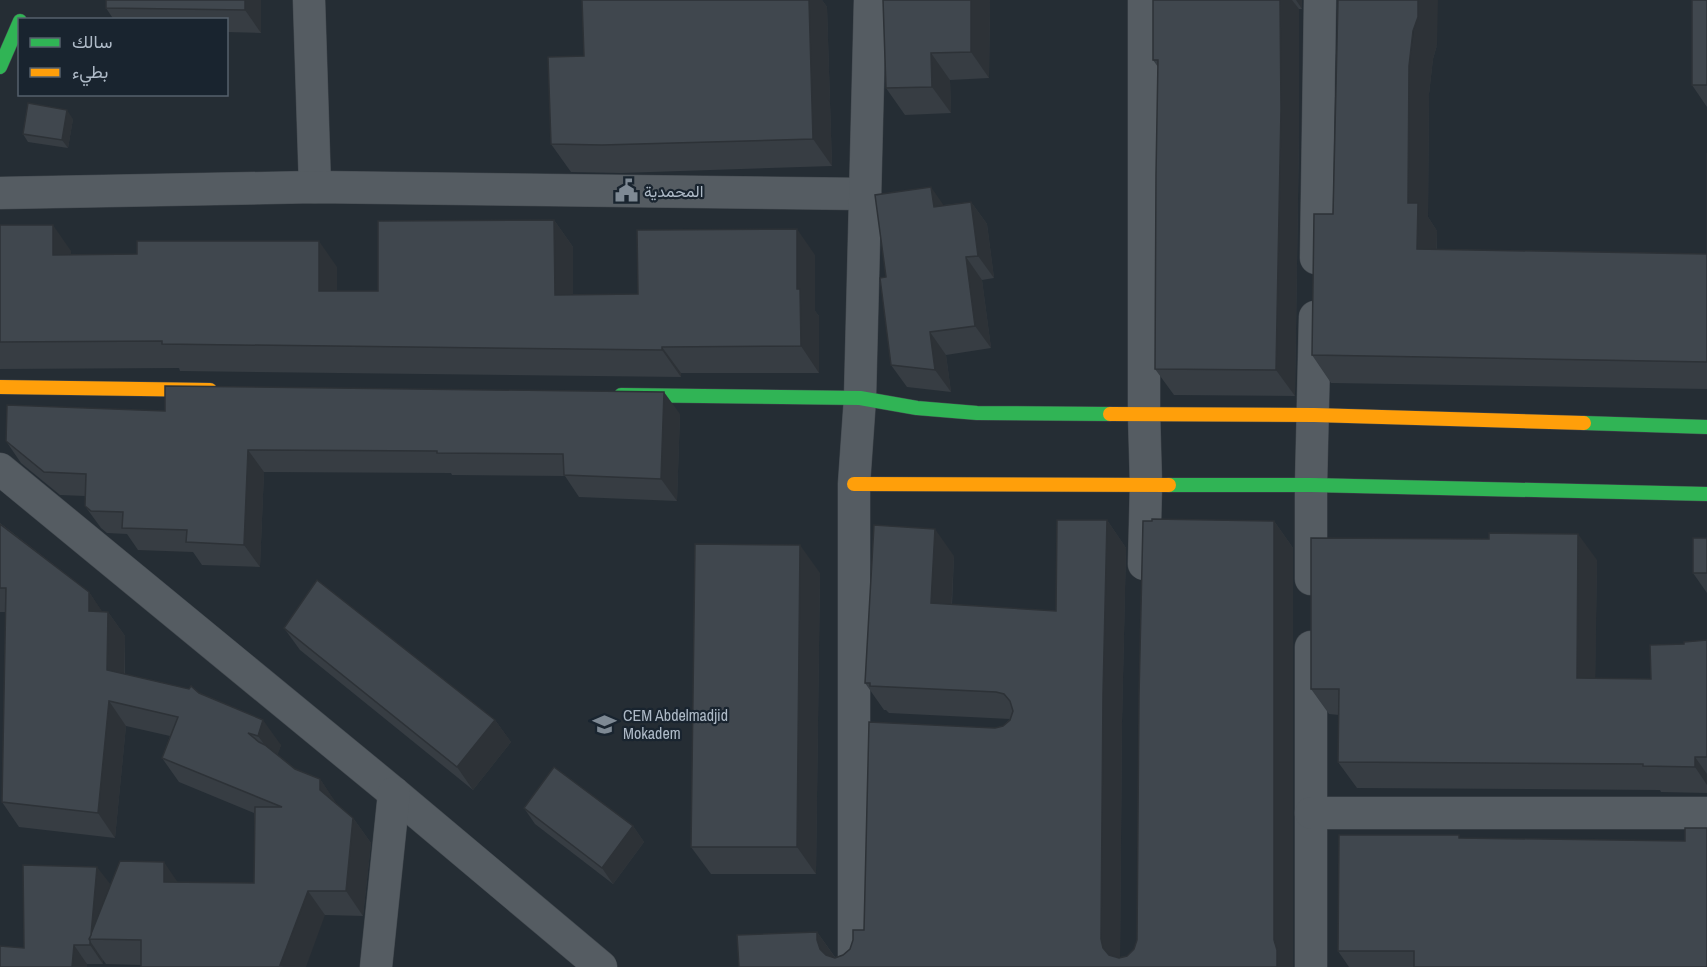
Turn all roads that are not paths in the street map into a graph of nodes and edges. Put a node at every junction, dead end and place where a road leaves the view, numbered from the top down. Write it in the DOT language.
graph roads {
  1 [pos="309,0"];
  2 [pos="870,0"];
  3 [pos="1144,0"];
  4 [pos="1320,0"];
  5 [pos="18,24"];
  6 [pos="0,67"];
  7 [pos="315,187"];
  8 [pos="0,193"];
  9 [pos="865,194"];
  10 [pos="0,387"];
  11 [pos="227,390"];
  12 [pos="609,394"];
  13 [pos="861,398"];
  14 [pos="1144,414"];
  15 [pos="1314,415"];
  16 [pos="1707,427"];
  17 [pos="0,469"];
  18 [pos="854,484"];
  19 [pos="1146,484"];
  20 [pos="1311,485"];
  21 [pos="1707,494"];
  22 [pos="1143,591"];
  23 [pos="394,793"];
  24 [pos="1311,813"];
  25 [pos="1707,813"];
  26 [pos="376,967"];
  27 [pos="601,967"];
  28 [pos="854,967"];
  29 [pos="1311,967"];
  1 -- 7 [label="street"];
  2 -- 9 [label="street"];
  3 -- 14 [label="street"];
  4 -- 15 [label="street"];
  5 -- 6 [label="street"];
  7 -- 8 [label="street"];
  7 -- 9 [label="street"];
  9 -- 13 [label="street"];
  10 -- 11 [label="street"];
  12 -- 13 [label="street"];
  13 -- 14 [label="street"];
  13 -- 18 [label="street"];
  14 -- 15 [label="street"];
  14 -- 19 [label="street"];
  15 -- 16 [label="street"];
  15 -- 20 [label="street"];
  17 -- 23 [label="street"];
  18 -- 19 [label="street"];
  18 -- 28 [label="street"];
  19 -- 20 [label="street"];
  19 -- 22 [label="street"];
  20 -- 21 [label="street"];
  20 -- 24 [label="street"];
  23 -- 26 [label="street"];
  23 -- 27 [label="street"];
  24 -- 25 [label="street"];
  24 -- 29 [label="street"];
}
